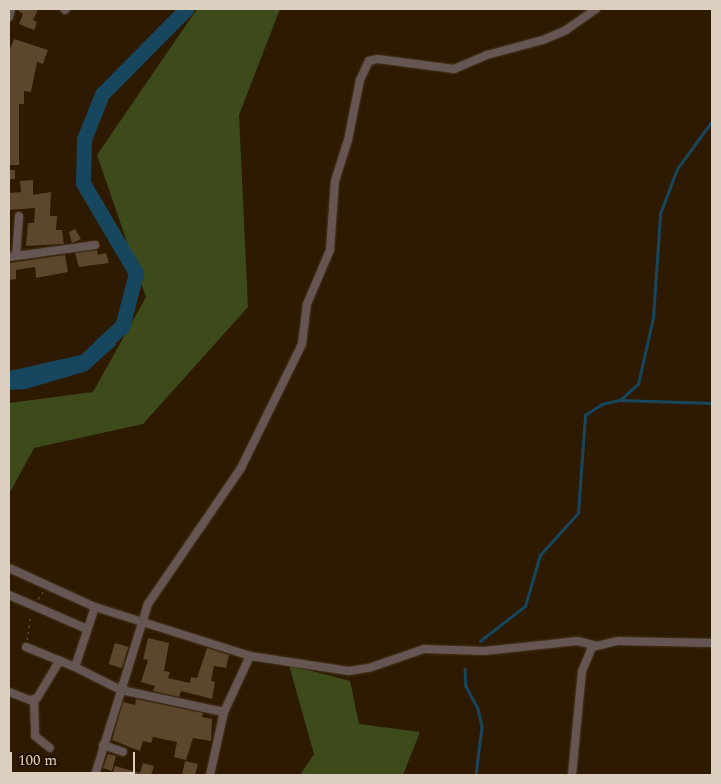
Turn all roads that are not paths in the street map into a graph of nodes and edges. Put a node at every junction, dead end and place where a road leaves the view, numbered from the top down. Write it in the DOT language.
graph roads {
  1 [pos="11,9"];
  2 [pos="596,9"];
  3 [pos="9,17"];
  4 [pos="19,216"];
  5 [pos="95,245"];
  6 [pos="13,257"];
  7 [pos="9,568"];
  8 [pos="9,595"];
  9 [pos="95,606"];
  10 [pos="142,620"];
  11 [pos="87,629"];
  12 [pos="712,643"];
  13 [pos="595,645"];
  14 [pos="26,647"];
  15 [pos="250,656"];
  16 [pos="60,660"];
  17 [pos="75,667"];
  18 [pos="121,690"];
  19 [pos="9,692"];
  20 [pos="34,700"];
  21 [pos="224,712"];
  22 [pos="103,745"];
  23 [pos="50,748"];
  24 [pos="123,752"];
  25 [pos="95,775"];
  26 [pos="210,775"];
  27 [pos="572,775"];
  1 -- 3 [label="street"];
  2 -- 10 [label="street"];
  4 -- 6 [label="street"];
  5 -- 6 [label="street"];
  7 -- 9 [label="street"];
  8 -- 11 [label="street"];
  9 -- 10 [label="street"];
  9 -- 11 [label="street"];
  10 -- 15 [label="street"];
  10 -- 18 [label="street"];
  11 -- 17 [label="street"];
  12 -- 13 [label="street"];
  13 -- 15 [label="street"];
  13 -- 27 [label="street"];
  14 -- 16 [label="street"];
  15 -- 21 [label="street"];
  16 -- 17 [label="street"];
  16 -- 20 [label="street"];
  17 -- 18 [label="street"];
  18 -- 21 [label="street"];
  18 -- 22 [label="street"];
  19 -- 20 [label="street"];
  20 -- 23 [label="street"];
  21 -- 26 [label="street"];
  22 -- 24 [label="street"];
  22 -- 25 [label="street"];
}
